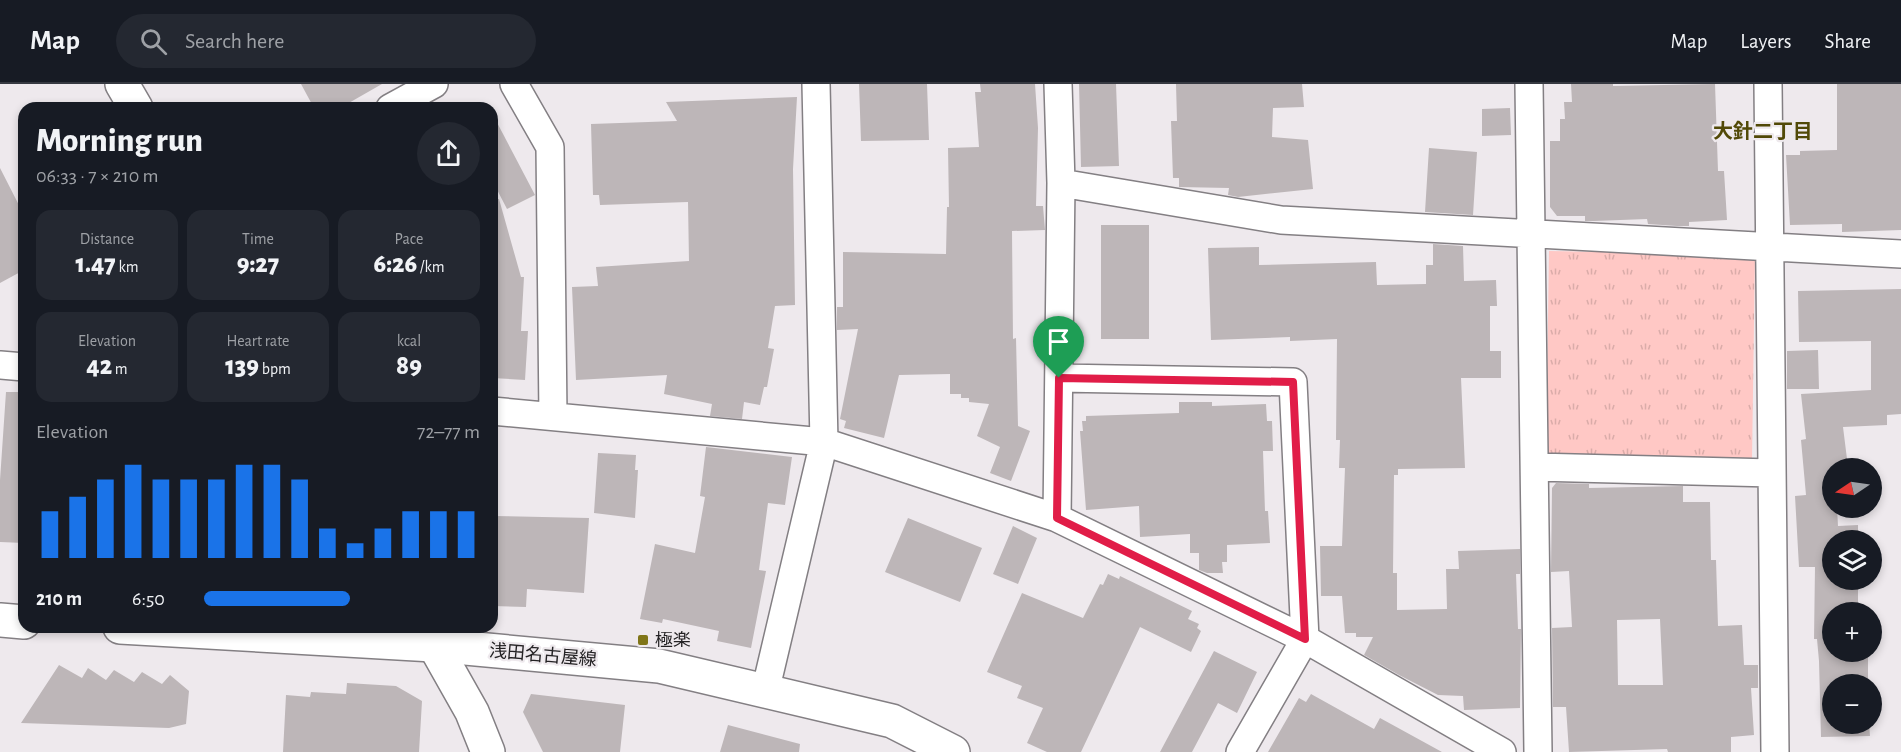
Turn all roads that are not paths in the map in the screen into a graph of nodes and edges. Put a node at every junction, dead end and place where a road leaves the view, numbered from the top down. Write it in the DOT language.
graph roads {
  1 [pos="122,84"];
  2 [pos="514,84"];
  3 [pos="816,84"];
  4 [pos="1058,84"];
  5 [pos="1529,84"];
  6 [pos="1768,84"];
  7 [pos="420,87"];
  8 [pos="132,102"];
  9 [pos="399,102"];
  10 [pos="1061,183"];
  11 [pos="1533,234"];
  12 [pos="1770,248"];
  13 [pos="1901,254"];
  14 [pos="0,365"];
  15 [pos="18,366"];
  16 [pos="1059,378"];
  17 [pos="498,411"];
  18 [pos="553,416"];
  19 [pos="825,442"];
  20 [pos="1535,467"];
  21 [pos="1772,473"];
  22 [pos="1057,518"];
  23 [pos="0,620"];
  24 [pos="18,622"];
  25 [pos="325,633"];
  26 [pos="428,636"];
  27 [pos="1305,639"];
  28 [pos="765,692"];
  29 [pos="488,752"];
  30 [pos="953,752"];
  31 [pos="1240,752"];
  32 [pos="1502,752"];
  33 [pos="1538,752"];
  34 [pos="1775,752"];
  1 -- 8 [label="main road"];
  2 -- 18 [label="street"];
  3 -- 19 [label="street"];
  4 -- 10 [label="street"];
  5 -- 11 [label="street"];
  6 -- 12 [label="street"];
  7 -- 9 [label="street"];
  10 -- 11 [label="street"];
  10 -- 16 [label="street"];
  11 -- 12 [label="street"];
  11 -- 20 [label="street"];
  12 -- 13 [label="street"];
  12 -- 21 [label="street"];
  14 -- 15 [label="street"];
  16 -- 22 [label="street"];
  16 -- 27 [label="street"];
  17 -- 18 [label="street"];
  18 -- 19 [label="street"];
  19 -- 22 [label="street"];
  19 -- 28 [label="street"];
  20 -- 21 [label="street"];
  20 -- 33 [label="street"];
  21 -- 34 [label="street"];
  22 -- 27 [label="street"];
  23 -- 24 [label="main road"];
  25 -- 26 [label="main road, 浅田名古屋線"];
  26 -- 28 [label="main road, 浅田名古屋線"];
  26 -- 29 [label="main road"];
  27 -- 31 [label="street"];
  27 -- 32 [label="street"];
  28 -- 30 [label="main road, 浅田名古屋線"];
}
